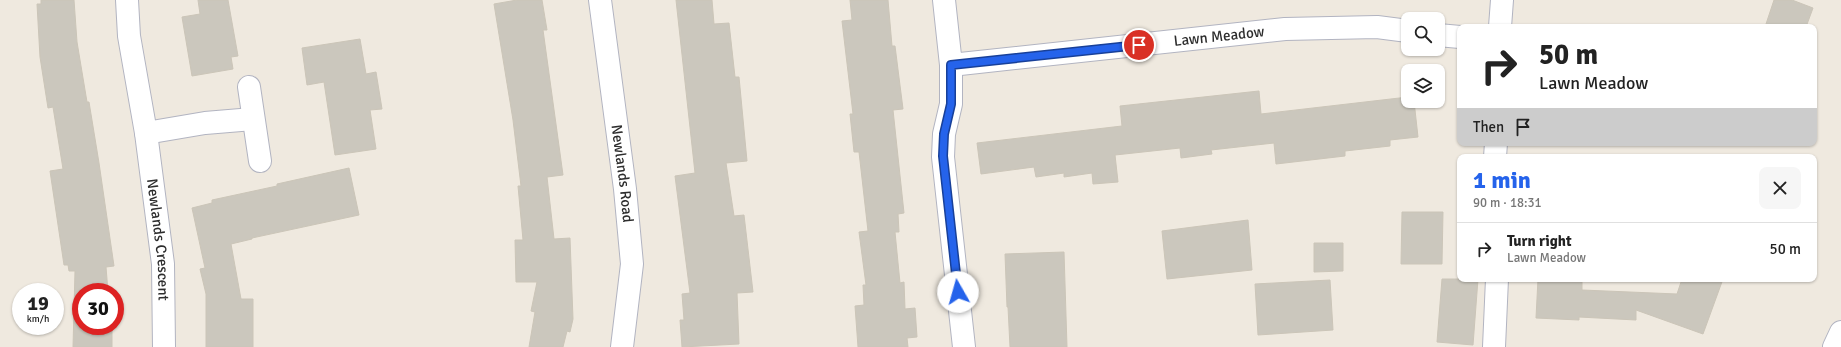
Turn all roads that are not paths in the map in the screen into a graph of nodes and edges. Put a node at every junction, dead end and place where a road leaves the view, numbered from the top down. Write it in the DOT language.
graph roads {
  1 [pos="127,0"];
  2 [pos="600,0"];
  3 [pos="944,0"];
  4 [pos="1502,0"];
  5 [pos="1500,24"];
  6 [pos="1401,30"];
  7 [pos="1445,35"];
  8 [pos="1457,37"];
  9 [pos="951,65"];
  10 [pos="249,87"];
  11 [pos="253,119"];
  12 [pos="146,133"];
  13 [pos="260,160"];
  14 [pos="1497,282"];
  15 [pos="1841,332"];
  16 [pos="164,347"];
  17 [pos="622,347"];
  18 [pos="964,347"];
  19 [pos="1494,347"];
  20 [pos="1834,347"];
  1 -- 12 [label="street, Newlands Crescent"];
  2 -- 17 [label="street, Newlands Road"];
  3 -- 9 [label="street"];
  4 -- 5 [label="street"];
  6 -- 9 [label="street, Lawn Meadow"];
  7 -- 8 [label="street"];
  9 -- 18 [label="street"];
  10 -- 11 [label="street"];
  11 -- 12 [label="street"];
  11 -- 13 [label="street"];
  12 -- 16 [label="street, Newlands Crescent"];
  14 -- 19 [label="street"];
  15 -- 20 [label="street"];
}
